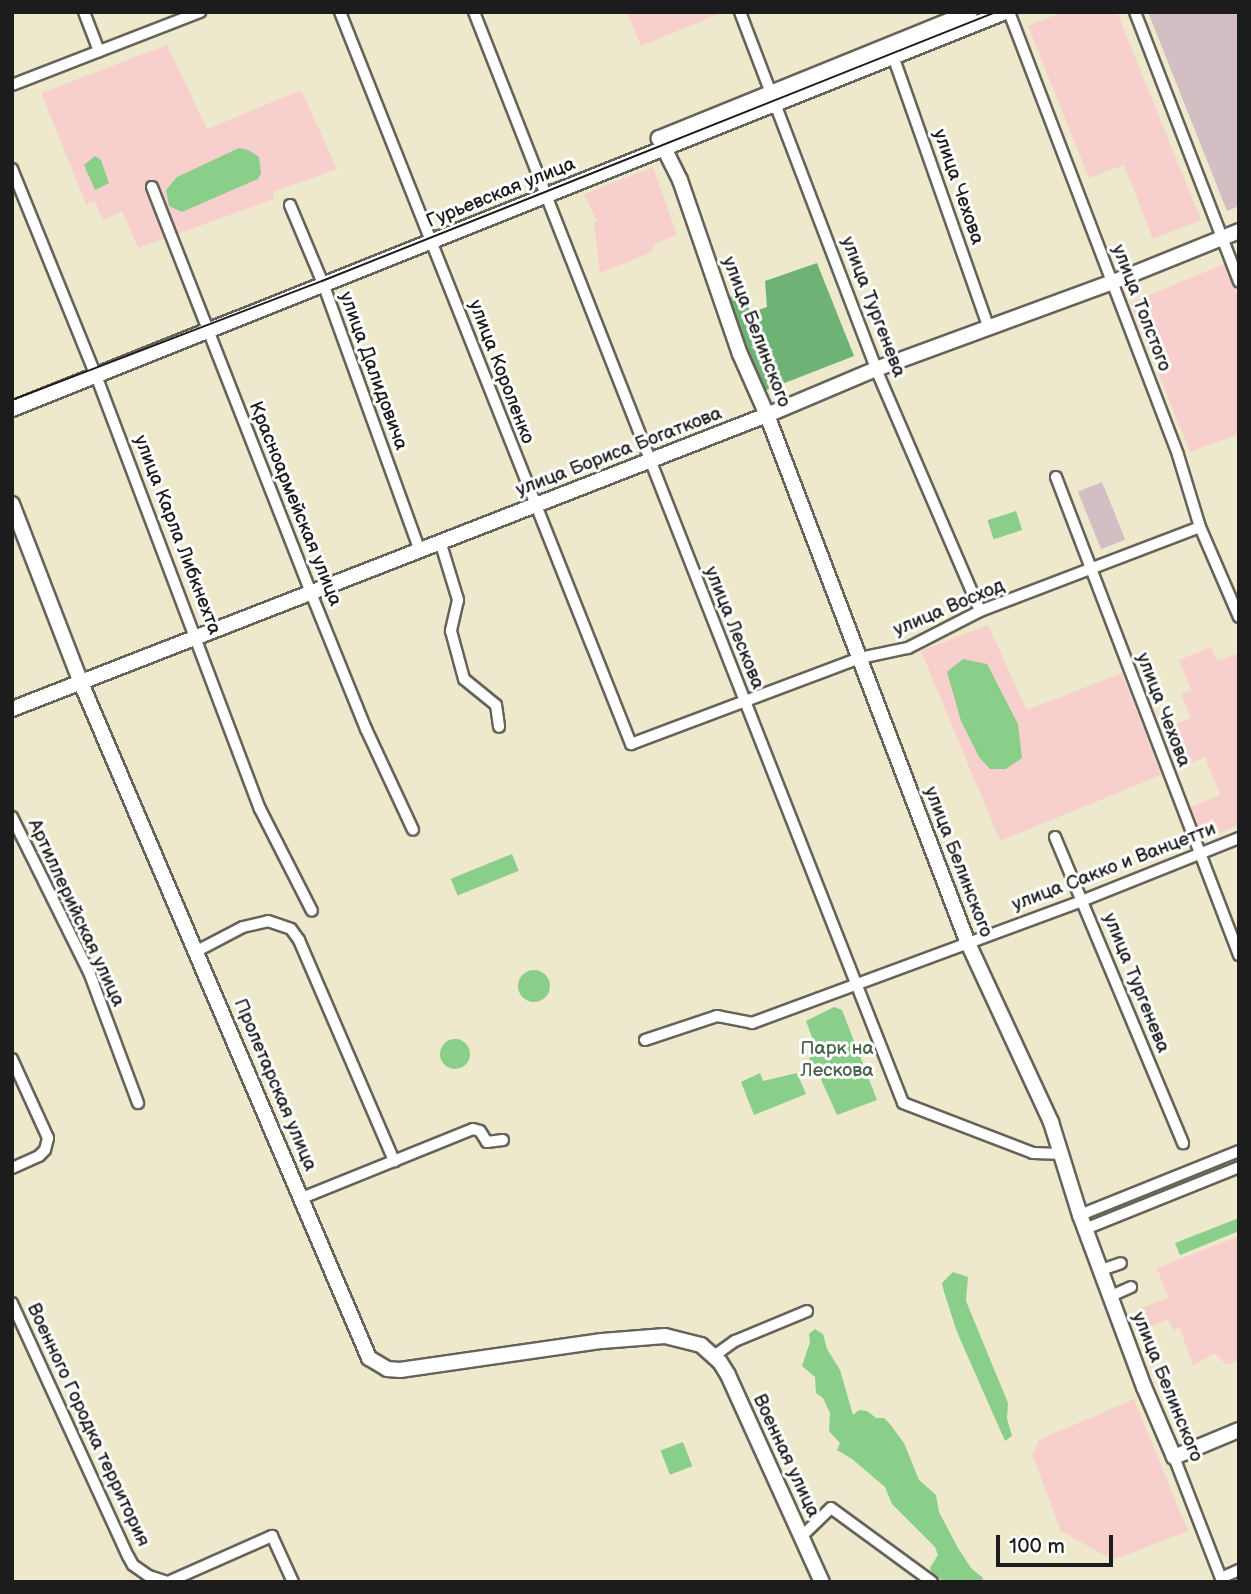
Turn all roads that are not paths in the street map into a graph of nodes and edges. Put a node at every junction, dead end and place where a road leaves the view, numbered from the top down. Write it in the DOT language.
graph roads {
  1 [pos="84,12"];
  2 [pos="200,12"];
  3 [pos="340,12"];
  4 [pos="474,12"];
  5 [pos="740,12"];
  6 [pos="970,12"];
  7 [pos="1007,12"];
  8 [pos="1135,12"];
  9 [pos="99,51"];
  10 [pos="893,56"];
  11 [pos="12,85"];
  12 [pos="774,97"];
  13 [pos="661,143"];
  14 [pos="12,169"];
  15 [pos="152,187"];
  16 [pos="545,195"];
  17 [pos="290,205"];
  18 [pos="1239,231"];
  19 [pos="1222,237"];
  20 [pos="432,242"];
  21 [pos="1113,282"];
  22 [pos="1239,282"];
  23 [pos="324,286"];
  24 [pos="989,329"];
  25 [pos="207,332"];
  26 [pos="876,369"];
  27 [pos="97,378"];
  28 [pos="12,409"];
  29 [pos="767,415"];
  30 [pos="648,460"];
  31 [pos="1056,477"];
  32 [pos="12,504"];
  33 [pos="534,506"];
  34 [pos="1200,527"];
  35 [pos="440,541"];
  36 [pos="420,551"];
  37 [pos="1089,570"];
  38 [pos="311,593"];
  39 [pos="980,611"];
  40 [pos="1239,617"];
  41 [pos="197,637"];
  42 [pos="860,658"];
  43 [pos="80,683"];
  44 [pos="745,704"];
  45 [pos="12,709"];
  46 [pos="499,727"];
  47 [pos="631,744"];
  48 [pos="12,817"];
  49 [pos="412,830"];
  50 [pos="1055,837"];
  51 [pos="1239,838"];
  52 [pos="1200,854"];
  53 [pos="1084,900"];
  54 [pos="312,911"];
  55 [pos="967,941"];
  56 [pos="197,951"];
  57 [pos="1239,955"];
  58 [pos="855,984"];
  59 [pos="645,1040"];
  60 [pos="12,1059"];
  61 [pos="138,1102"];
  62 [pos="503,1140"];
  63 [pos="1183,1143"];
  64 [pos="1239,1152"];
  65 [pos="1058,1154"];
  66 [pos="394,1161"];
  67 [pos="1239,1167"];
  68 [pos="12,1168"];
  69 [pos="302,1198"];
  70 [pos="1082,1222"];
  71 [pos="1121,1263"];
  72 [pos="1101,1270"];
  73 [pos="1131,1287"];
  74 [pos="1111,1296"];
  75 [pos="12,1303"];
  76 [pos="807,1311"];
  77 [pos="711,1354"];
  78 [pos="1239,1430"];
  79 [pos="1174,1457"];
  80 [pos="803,1536"];
  81 [pos="1239,1570"];
  82 [pos="168,1582"];
  83 [pos="293,1582"];
  84 [pos="822,1582"];
  85 [pos="932,1582"];
  1 -- 9 [label="street"];
  2 -- 9 [label="street"];
  3 -- 20 [label="street, улица Короленко"];
  4 -- 16 [label="street, улица Лескова"];
  5 -- 12 [label="street, улица Тургенева"];
  6 -- 12 [label="main road, Гурьевская улица"];
  7 -- 10 [label="main road, Гурьевская улица"];
  7 -- 21 [label="street, улица Толстого"];
  8 -- 19 [label="street"];
  9 -- 11 [label="street"];
  10 -- 12 [label="main road, Гурьевская улица"];
  10 -- 24 [label="street, улица Чехова"];
  12 -- 13 [label="main road, Гурьевская улица"];
  12 -- 26 [label="street, улица Тургенева"];
  13 -- 16 [label="main road, Гурьевская улица"];
  13 -- 29 [label="main road, улица Белинского"];
  14 -- 27 [label="street, улица Карла Либкнехта"];
  15 -- 25 [label="street, Красноармейская улица"];
  16 -- 20 [label="main road, Гурьевская улица"];
  16 -- 30 [label="street, улица Лескова"];
  17 -- 23 [label="street, улица Далидовича"];
  18 -- 19 [label="main road, улица Бориса Богаткова"];
  19 -- 21 [label="main road, улица Бориса Богаткова"];
  19 -- 22 [label="street"];
  20 -- 23 [label="main road, Гурьевская улица"];
  20 -- 33 [label="street, улица Короленко"];
  21 -- 24 [label="main road, улица Бориса Богаткова"];
  21 -- 34 [label="street, улица Толстого"];
  23 -- 25 [label="main road, Гурьевская улица"];
  23 -- 36 [label="street, улица Далидовича"];
  24 -- 26 [label="main road, улица Бориса Богаткова"];
  25 -- 27 [label="main road, Гурьевская улица"];
  25 -- 38 [label="street, Красноармейская улица"];
  26 -- 29 [label="main road, улица Бориса Богаткова"];
  26 -- 39 [label="street, улица Тургенева"];
  27 -- 28 [label="main road, Гурьевская улица"];
  27 -- 41 [label="street, улица Карла Либкнехта"];
  29 -- 30 [label="main road, улица Бориса Богаткова"];
  29 -- 42 [label="main road, улица Белинского"];
  30 -- 33 [label="main road, улица Бориса Богаткова"];
  30 -- 44 [label="street, улица Лескова"];
  31 -- 37 [label="street, улица Чехова"];
  32 -- 43 [label="main road, Пролетарская улица"];
  33 -- 35 [label="main road, улица Бориса Богаткова"];
  33 -- 47 [label="street, улица Короленко"];
  34 -- 37 [label="street, улица Восход"];
  34 -- 40 [label="street, улица Толстого"];
  35 -- 36 [label="main road, улица Бориса Богаткова"];
  35 -- 46 [label="street"];
  36 -- 38 [label="main road, улица Бориса Богаткова"];
  37 -- 39 [label="street, улица Восход"];
  37 -- 52 [label="street, улица Чехова"];
  38 -- 41 [label="main road, улица Бориса Богаткова"];
  38 -- 49 [label="street, Красноармейская улица"];
  39 -- 42 [label="street, улица Восход"];
  41 -- 43 [label="main road, улица Бориса Богаткова"];
  41 -- 54 [label="street, улица Карла Либкнехта"];
  42 -- 44 [label="street, улица Восход"];
  42 -- 55 [label="main road, улица Белинского"];
  43 -- 45 [label="main road, улица Бориса Богаткова"];
  43 -- 56 [label="main road, Пролетарская улица"];
  44 -- 47 [label="street, улица Восход"];
  44 -- 58 [label="street, улица Лескова"];
  48 -- 61 [label="street, Артиллерийская улица"];
  50 -- 53 [label="street, улица Тургенева"];
  51 -- 52 [label="street, улица Сакко и Ванцетти"];
  52 -- 53 [label="street, улица Сакко и Ванцетти"];
  52 -- 57 [label="street, улица Чехова"];
  53 -- 55 [label="street, улица Сакко и Ванцетти"];
  53 -- 63 [label="street, улица Тургенева"];
  55 -- 58 [label="street, улица Сакко и Ванцетти"];
  55 -- 65 [label="main road, улица Белинского"];
  56 -- 66 [label="street"];
  56 -- 69 [label="main road, Пролетарская улица"];
  58 -- 59 [label="street, улица Сакко и Ванцетти"];
  58 -- 65 [label="street, улица Лескова"];
  60 -- 68 [label="street"];
  62 -- 66 [label="street"];
  64 -- 70 [label="street"];
  65 -- 70 [label="main road, улица Белинского"];
  66 -- 69 [label="street"];
  67 -- 70 [label="street"];
  69 -- 77 [label="main road, Пролетарская улица"];
  70 -- 72 [label="main road, улица Белинского"];
  71 -- 72 [label="street"];
  72 -- 74 [label="main road, улица Белинского"];
  73 -- 74 [label="street"];
  74 -- 79 [label="main road, улица Белинского"];
  75 -- 82 [label="street, Военного Городка территория"];
  76 -- 77 [label="street"];
  77 -- 80 [label="main road, Военная улица"];
  78 -- 79 [label="main road"];
  79 -- 81 [label="street, улица Белинского"];
  80 -- 84 [label="main road, Военная улица"];
  80 -- 85 [label="street"];
  82 -- 83 [label="street, Военного Городка территория"];
}
